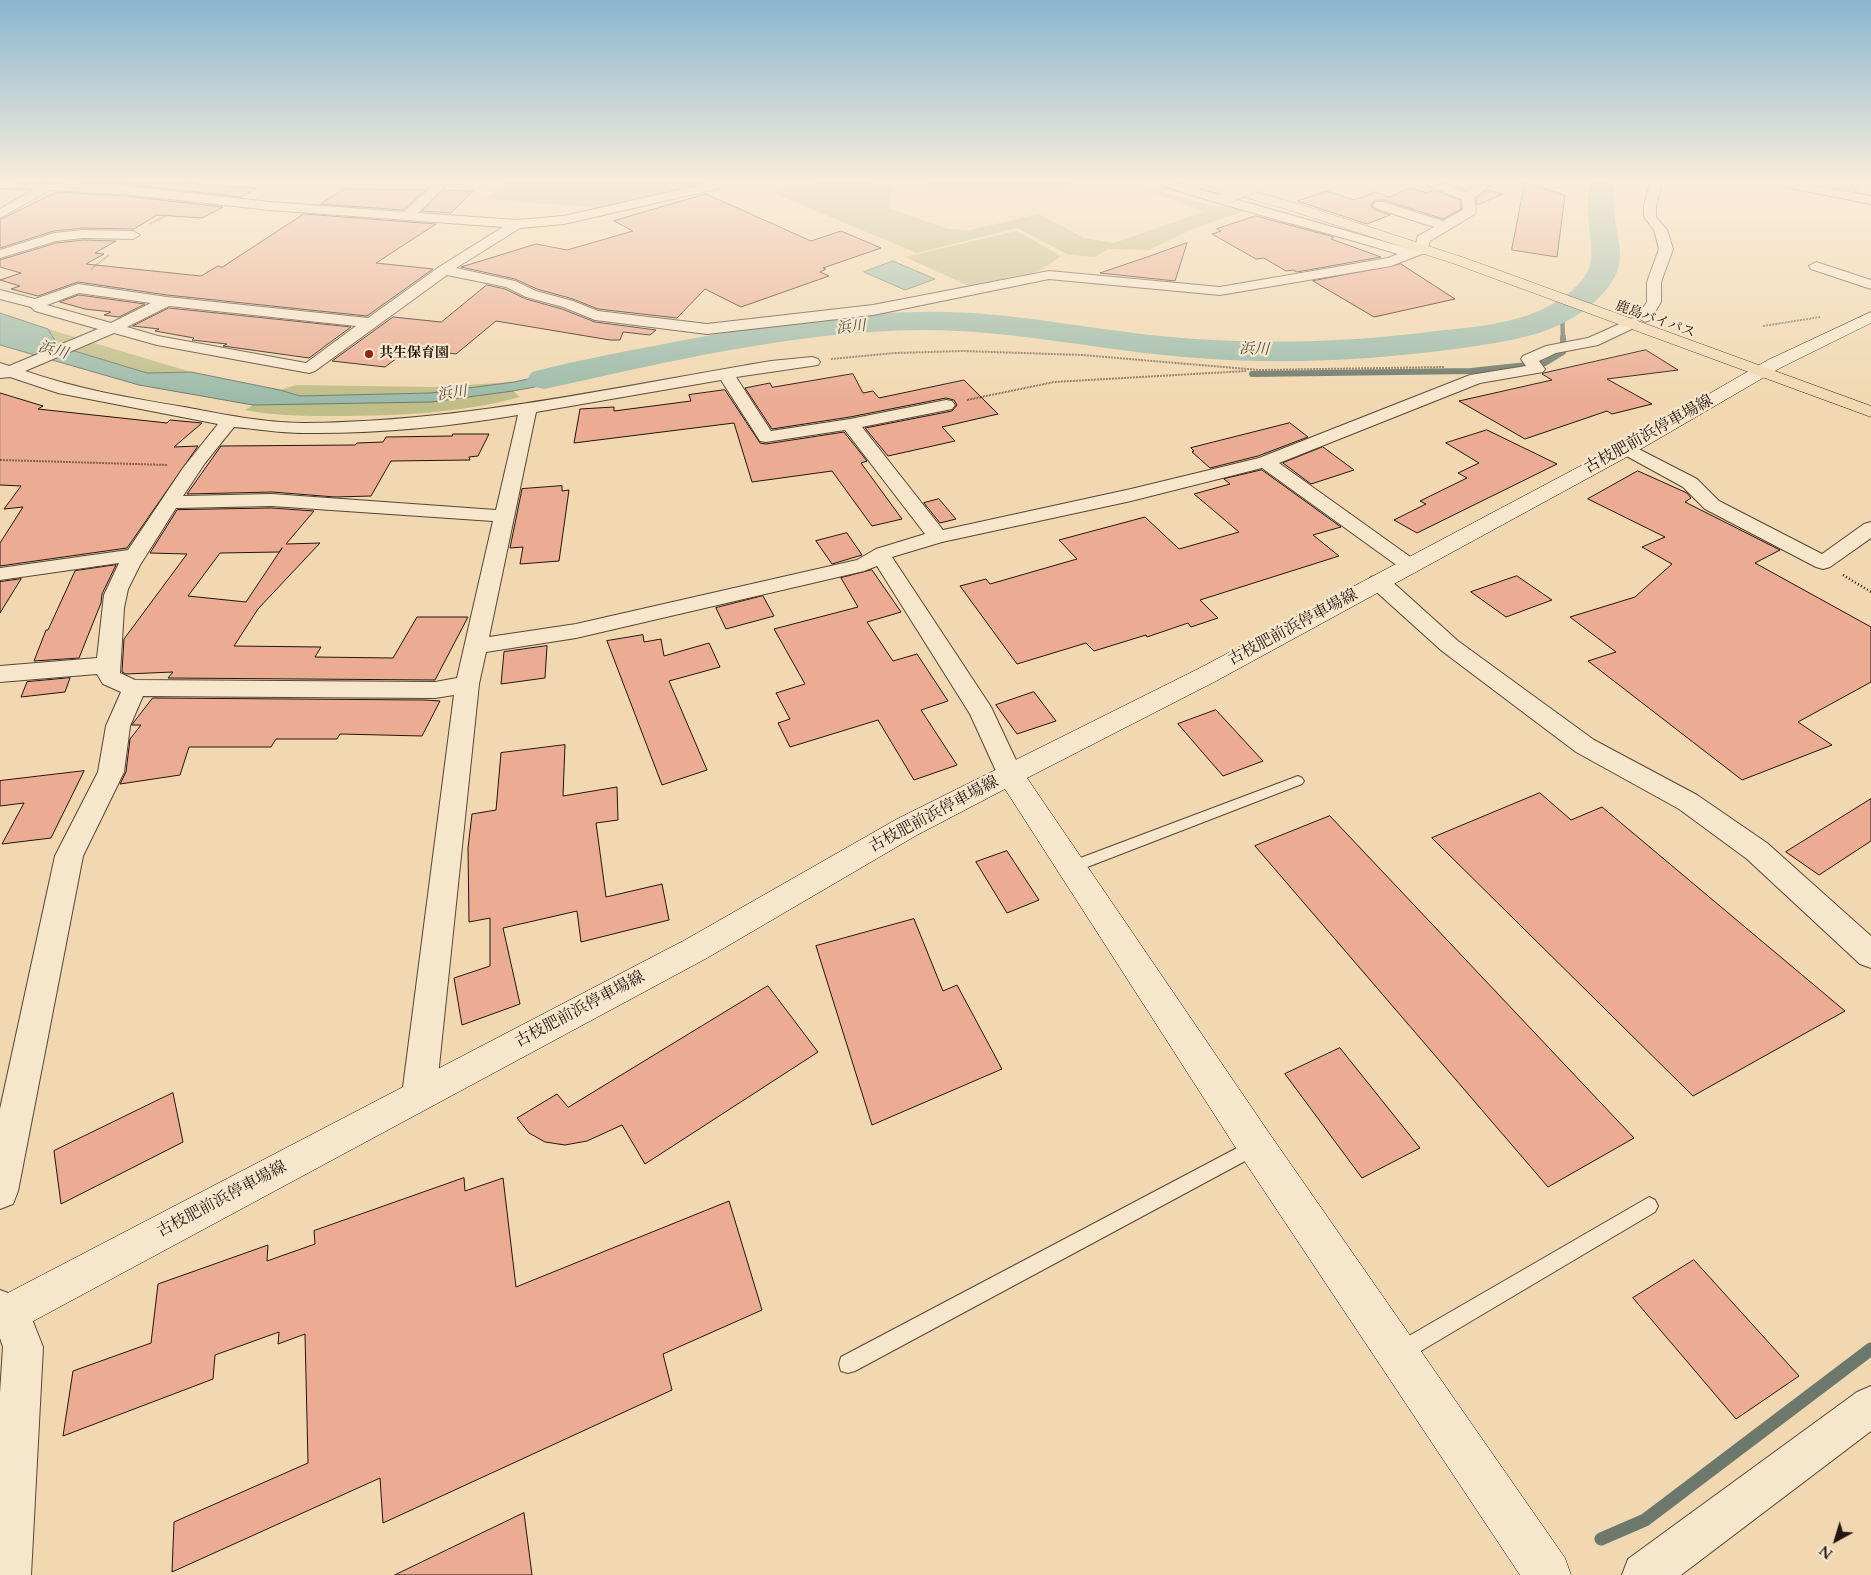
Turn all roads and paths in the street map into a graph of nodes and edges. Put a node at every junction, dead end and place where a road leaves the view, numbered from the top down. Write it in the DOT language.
graph roads {
  1 [pos="465,256"];
  2 [pos="1401,256"];
  3 [pos="1451,256"];
  4 [pos="1663,256"];
  5 [pos="1816,266"];
  6 [pos="444,270"];
  7 [pos="1871,285"];
  8 [pos="0,294"];
  9 [pos="167,301"];
  10 [pos="36,304"];
  11 [pos="1630,317"];
  12 [pos="1822,317"];
  13 [pos="1871,317"];
  14 [pos="369,323"];
  15 [pos="1763,326"];
  16 [pos="113,328"];
  17 [pos="812,362"];
  18 [pos="1450,367"];
  19 [pos="1768,368"];
  20 [pos="1259,370"];
  21 [pos="3,372"];
  22 [pos="726,374"];
  23 [pos="1871,399"];
  24 [pos="946,405"];
  25 [pos="528,409"];
  26 [pos="1871,412"];
  27 [pos="230,421"];
  28 [pos="850,424"];
  29 [pos="1627,448"];
  30 [pos="0,460"];
  31 [pos="1266,462"];
  32 [pos="194,466"];
  33 [pos="169,502"];
  34 [pos="502,516"];
  35 [pos="1871,528"];
  36 [pos="938,537"];
  37 [pos="135,555"];
  38 [pos="880,556"];
  39 [pos="1823,564"];
  40 [pos="1409,565"];
  41 [pos="0,574"];
  42 [pos="1379,582"];
  43 [pos="1871,592"];
  44 [pos="476,646"];
  45 [pos="108,665"];
  46 [pos="0,674"];
  47 [pos="467,684"];
  48 [pos="135,688"];
  49 [pos="1010,775"];
  50 [pos="1298,781"];
  51 [pos="1072,868"];
  52 [pos="1871,954"];
  53 [pos="419,1095"];
  54 [pos="1256,1146"];
  55 [pos="0,1191"];
  56 [pos="1650,1206"];
  57 [pos="3,1313"];
  58 [pos="1398,1353"];
  59 [pos="848,1364"];
  60 [pos="1871,1406"];
  61 [pos="9,1575"];
  62 [pos="1548,1575"];
  63 [pos="1644,1575"];
  1 -- 6 [label="street"];
  2 -- 6 [label="street"];
  3 -- 11 [label="highway, 鹿島バイパス"];
  4 -- 11 [label="street"];
  5 -- 7 [label="street"];
  6 -- 14 [label="street"];
  8 -- 10 [label="street"];
  9 -- 10 [label="street"];
  9 -- 14 [label="street"];
  9 -- 16 [label="street"];
  10 -- 16 [label="street"];
  11 -- 19 [label="highway, 鹿島バイパス"];
  11 -- 31 [label="street"];
  12 -- 15 [label="path"];
  13 -- 19 [label="main road, 古枝肥前浜停車場線"];
  14 -- 16 [label="street"];
  16 -- 21 [label="street"];
  17 -- 20 [label="path"];
  17 -- 22 [label="street"];
  18 -- 20 [label="path"];
  19 -- 23 [label="highway, 鹿島バイパス"];
  19 -- 26 [label="highway, 鹿島バイパス"];
  19 -- 29 [label="main road, 古枝肥前浜停車場線"];
  20 -- 24 [label="path"];
  21 -- 27 [label="street"];
  22 -- 25 [label="street"];
  22 -- 28 [label="street"];
  24 -- 28 [label="street"];
  25 -- 27 [label="street"];
  25 -- 34 [label="street"];
  27 -- 32 [label="street"];
  28 -- 36 [label="street"];
  29 -- 39 [label="street"];
  29 -- 40 [label="main road, 古枝肥前浜停車場線"];
  30 -- 32 [label="path"];
  31 -- 36 [label="street"];
  31 -- 40 [label="street"];
  32 -- 33 [label="street"];
  33 -- 34 [label="street"];
  33 -- 37 [label="street"];
  34 -- 44 [label="street"];
  35 -- 39 [label="street"];
  36 -- 38 [label="street"];
  37 -- 41 [label="street"];
  37 -- 45 [label="street"];
  38 -- 44 [label="street"];
  38 -- 49 [label="street"];
  39 -- 43 [label="path"];
  40 -- 42 [label="main road, 古枝肥前浜停車場線"];
  42 -- 49 [label="main road, 古枝肥前浜停車場線"];
  42 -- 52 [label="street"];
  44 -- 47 [label="street"];
  45 -- 46 [label="street"];
  45 -- 48 [label="street"];
  47 -- 48 [label="street"];
  47 -- 53 [label="street"];
  48 -- 55 [label="street"];
  49 -- 51 [label="main road"];
  49 -- 53 [label="main road, 古枝肥前浜停車場線"];
  50 -- 51 [label="lane"];
  51 -- 54 [label="main road"];
  53 -- 57 [label="main road, 古枝肥前浜停車場線"];
  54 -- 58 [label="main road"];
  54 -- 59 [label="lane"];
  56 -- 58 [label="lane"];
  57 -- 61 [label="street"];
  58 -- 62 [label="main road"];
  60 -- 63 [label="street"];
}
